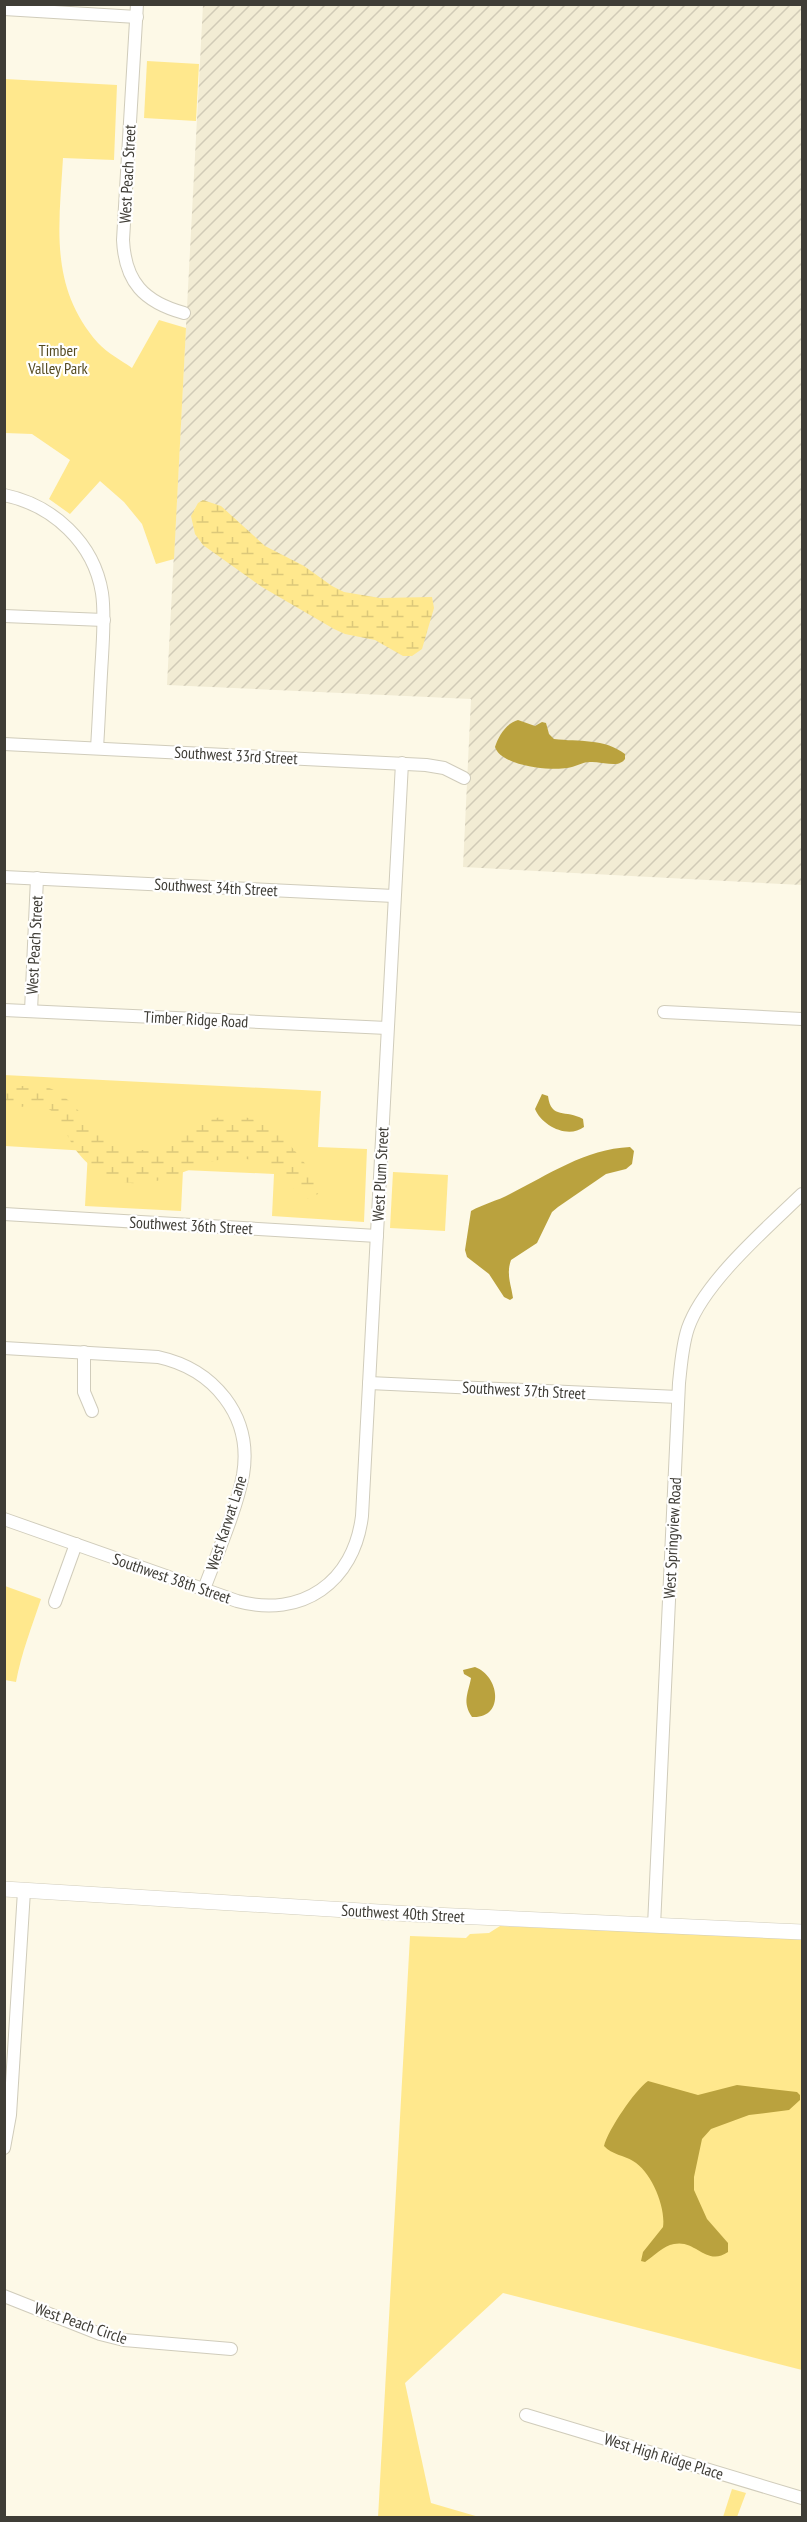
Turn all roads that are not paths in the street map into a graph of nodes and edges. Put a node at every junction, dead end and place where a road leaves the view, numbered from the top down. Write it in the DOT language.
graph roads {
  1 [pos="4,9"];
  2 [pos="137,11"];
  3 [pos="184,313"];
  4 [pos="4,495"];
  5 [pos="4,615"];
  6 [pos="104,620"];
  7 [pos="4,744"];
  8 [pos="97,748"];
  9 [pos="402,763"];
  10 [pos="464,778"];
  11 [pos="4,877"];
  12 [pos="37,878"];
  13 [pos="394,896"];
  14 [pos="4,1010"];
  15 [pos="31,1011"];
  16 [pos="664,1012"];
  17 [pos="802,1019"];
  18 [pos="387,1028"];
  19 [pos="802,1194"];
  20 [pos="4,1214"];
  21 [pos="377,1236"];
  22 [pos="4,1348"];
  23 [pos="84,1352"];
  24 [pos="369,1383"];
  25 [pos="678,1397"];
  26 [pos="92,1411"];
  27 [pos="4,1519"];
  28 [pos="76,1544"];
  29 [pos="337,1578"];
  30 [pos="204,1589"];
  31 [pos="55,1602"];
  32 [pos="4,1889"];
  33 [pos="24,1891"];
  34 [pos="654,1926"];
  35 [pos="802,1932"];
  36 [pos="4,2148"];
  37 [pos="4,2296"];
  38 [pos="231,2349"];
  39 [pos="526,2415"];
  40 [pos="802,2498"];
  1 -- 2 [label="street"];
  2 -- 3 [label="street, West Peach Street"];
  4 -- 6 [label="street"];
  5 -- 6 [label="street"];
  6 -- 8 [label="street"];
  7 -- 8 [label="street, Southwest 33rd Street"];
  8 -- 9 [label="street, Southwest 33rd Street"];
  9 -- 10 [label="street, Southwest 33rd Street"];
  9 -- 13 [label="street, West Plum Street"];
  11 -- 12 [label="street, Southwest 34th Street"];
  12 -- 13 [label="street, Southwest 34th Street"];
  12 -- 15 [label="street, West Peach Street"];
  13 -- 18 [label="street, West Plum Street"];
  14 -- 15 [label="street, Timber Ridge Road"];
  15 -- 18 [label="street, Timber Ridge Road"];
  16 -- 17 [label="street"];
  18 -- 21 [label="street, West Plum Street"];
  19 -- 25 [label="street, West Springview Road"];
  20 -- 21 [label="street, Southwest 36th Street"];
  21 -- 24 [label="street, West Plum Street"];
  22 -- 23 [label="street"];
  23 -- 26 [label="street"];
  23 -- 30 [label="street, West Karwat Lane"];
  24 -- 25 [label="street, Southwest 37th Street"];
  24 -- 29 [label="street, West Plum Street"];
  25 -- 34 [label="street, West Springview Road"];
  27 -- 28 [label="street, Southwest 38th Street"];
  28 -- 30 [label="street, Southwest 38th Street"];
  28 -- 31 [label="street"];
  29 -- 30 [label="street, Southwest 38th Street"];
  32 -- 33 [label="main road, Southwest 40th Street"];
  33 -- 34 [label="main road, Southwest 40th Street"];
  33 -- 36 [label="street"];
  34 -- 35 [label="main road, Southwest 40th Street"];
  37 -- 38 [label="street, West Peach Circle"];
  39 -- 40 [label="street, West High Ridge Place"];
}
